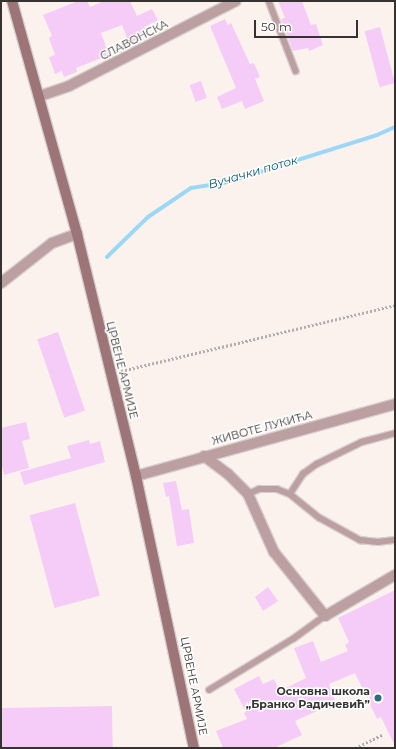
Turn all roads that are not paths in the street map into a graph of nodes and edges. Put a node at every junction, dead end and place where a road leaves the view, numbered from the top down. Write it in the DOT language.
graph roads {
  1 [pos="12,1"];
  2 [pos="236,1"];
  3 [pos="269,1"];
  4 [pos="296,71"];
  5 [pos="40,96"];
  6 [pos="77,234"];
  7 [pos="1,284"];
  8 [pos="395,404"];
  9 [pos="395,433"];
  10 [pos="204,456"];
  11 [pos="136,476"];
  12 [pos="248,494"];
  13 [pos="290,494"];
  14 [pos="395,540"];
  15 [pos="395,575"];
  16 [pos="325,616"];
  17 [pos="209,690"];
  18 [pos="194,748"];
  1 -- 5 [label="main road, ЦРВЕНЕ АРМИЈЕ"];
  2 -- 5 [label="street, СЛАВОНСКА"];
  3 -- 4 [label="lane"];
  5 -- 6 [label="main road, ЦРВЕНЕ АРМИЈЕ"];
  6 -- 7 [label="street"];
  6 -- 11 [label="main road, ЦРВЕНЕ АРМИЈЕ"];
  8 -- 10 [label="street, ЖИВОТЕ ЛУКИЋА"];
  9 -- 13 [label="lane"];
  10 -- 11 [label="street, ЖИВОТЕ ЛУКИЋА"];
  10 -- 12 [label="street"];
  11 -- 18 [label="main road, ЦРВЕНЕ АРМИЈЕ"];
  12 -- 13 [label="lane"];
  12 -- 16 [label="street"];
  13 -- 14 [label="lane"];
  15 -- 16 [label="street"];
  16 -- 17 [label="lane"];
}
